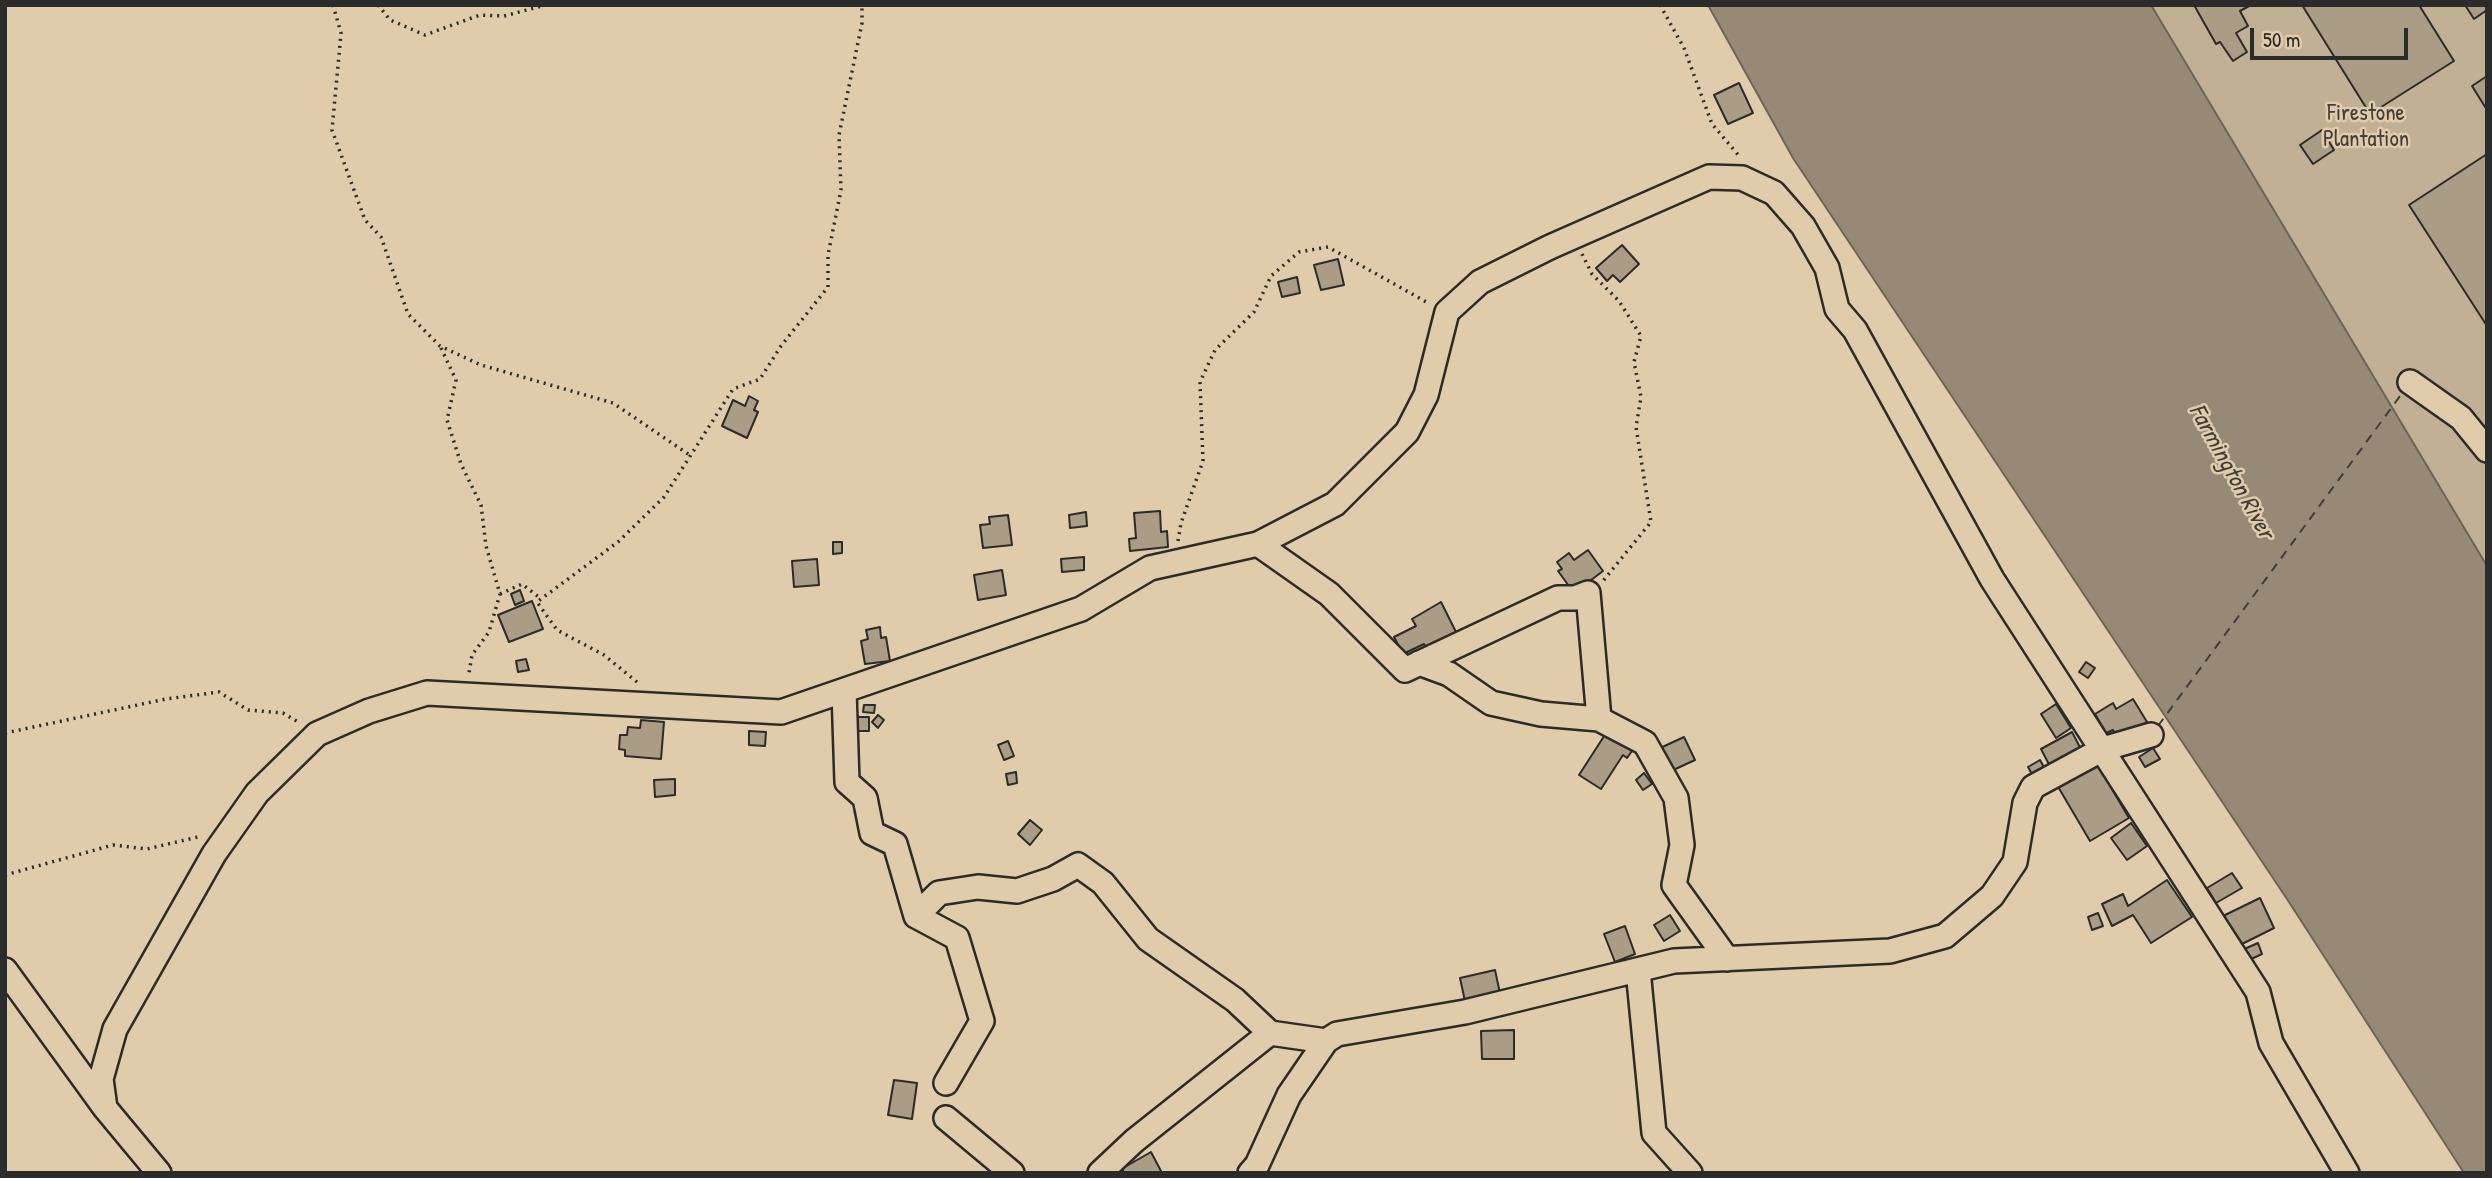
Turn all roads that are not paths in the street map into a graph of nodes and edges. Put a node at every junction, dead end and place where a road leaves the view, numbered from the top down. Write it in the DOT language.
graph roads {
  1 [pos="2410,382"];
  2 [pos="2487,450"];
  3 [pos="1258,544"];
  4 [pos="1419,663"];
  5 [pos="844,691"];
  6 [pos="1599,719"];
  7 [pos="2151,735"];
  8 [pos="2103,750"];
  9 [pos="916,916"];
  10 [pos="1727,958"];
  11 [pos="5,970"];
  12 [pos="1638,970"];
  13 [pos="1270,1032"];
  14 [pos="1326,1041"];
  15 [pos="946,1083"];
  16 [pos="105,1108"];
  17 [pos="946,1118"];
  18 [pos="159,1173"];
  19 [pos="1012,1173"];
  20 [pos="1100,1173"];
  21 [pos="1250,1173"];
  22 [pos="1690,1173"];
  23 [pos="2347,1173"];
  1 -- 2 [label="street"];
  3 -- 4 [label="street"];
  3 -- 5 [label="street"];
  3 -- 8 [label="street"];
  4 -- 6 [label="street"];
  4 -- 6 [label="street"];
  5 -- 9 [label="street"];
  5 -- 16 [label="street"];
  6 -- 10 [label="street"];
  7 -- 8 [label="street"];
  8 -- 10 [label="street"];
  8 -- 23 [label="street"];
  9 -- 13 [label="street"];
  9 -- 15 [label="street"];
  10 -- 12 [label="street"];
  11 -- 16 [label="street"];
  12 -- 14 [label="street"];
  12 -- 22 [label="street"];
  13 -- 14 [label="street"];
  13 -- 20 [label="street"];
  14 -- 21 [label="street"];
  16 -- 18 [label="street"];
  17 -- 19 [label="street"];
}
